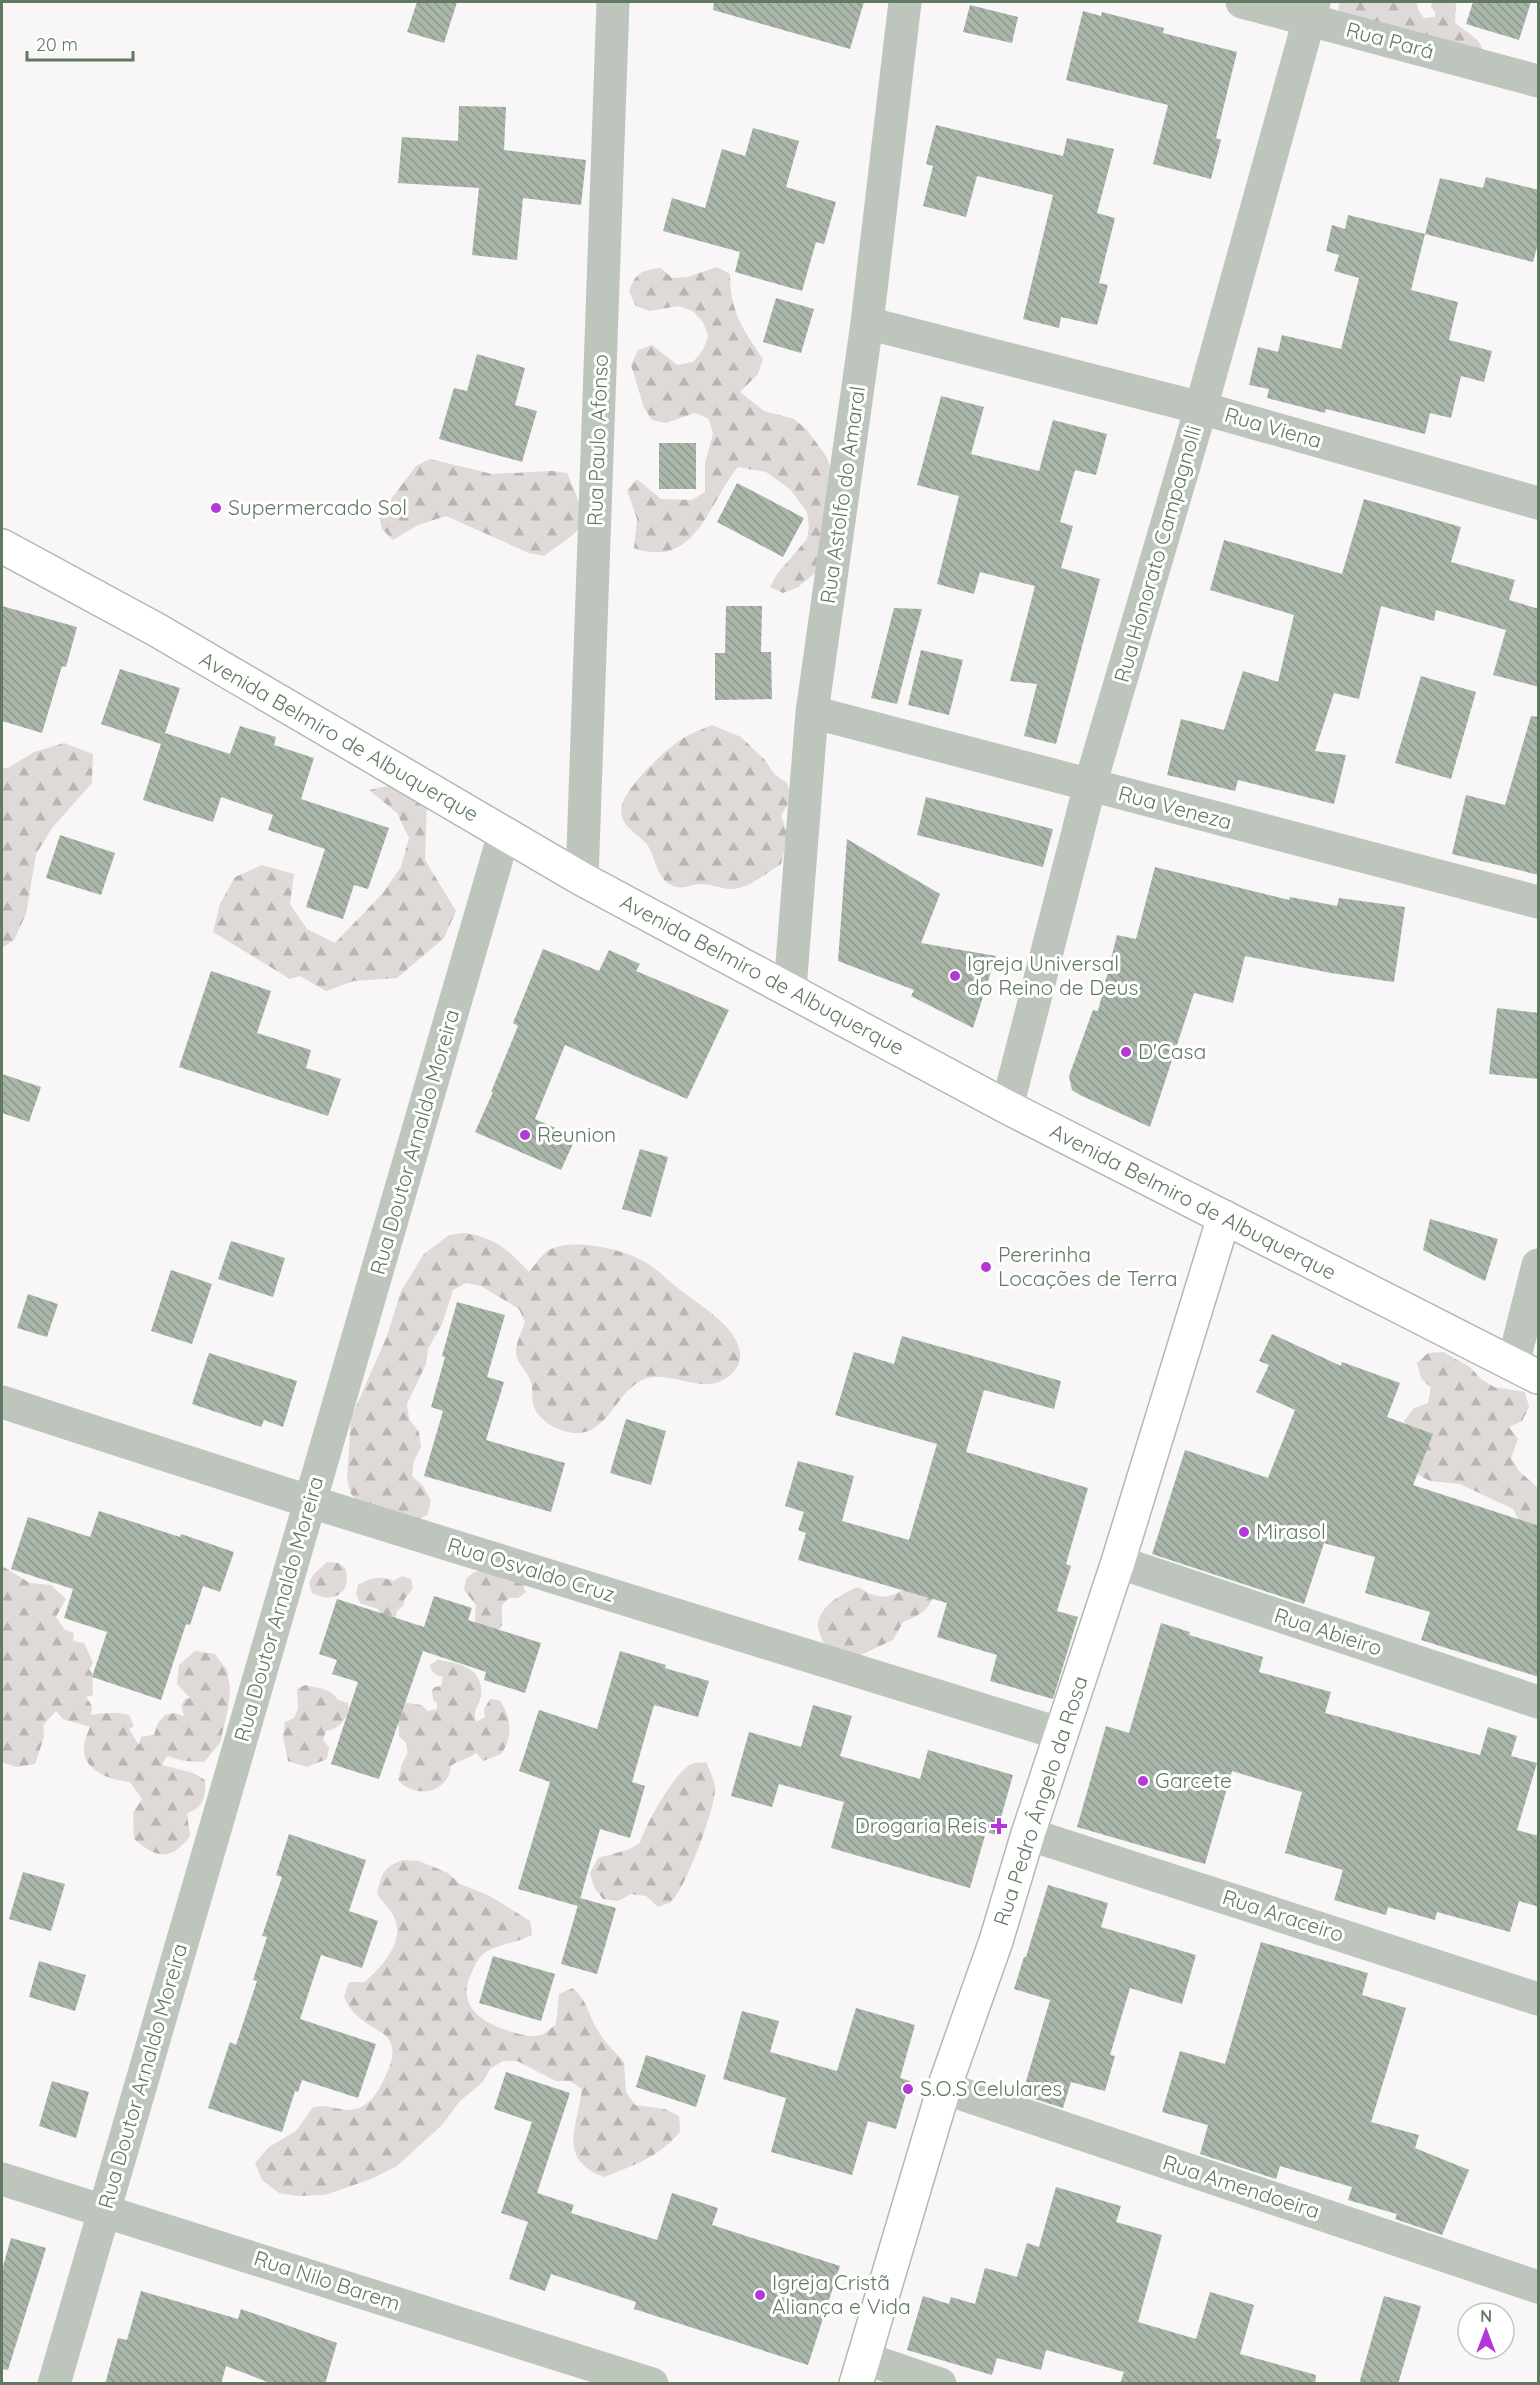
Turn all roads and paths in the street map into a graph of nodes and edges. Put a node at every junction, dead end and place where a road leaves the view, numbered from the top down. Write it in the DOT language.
graph roads {
  1 [pos="613,2"];
  2 [pos="904,2"];
  3 [pos="1242,2"];
  4 [pos="1312,10"];
  5 [pos="1539,81"];
  6 [pos="867,323"];
  7 [pos="1201,408"];
  8 [pos="1539,503"];
  9 [pos="2,546"];
  10 [pos="812,712"];
  11 [pos="1090,785"];
  12 [pos="504,834"];
  13 [pos="582,879"];
  14 [pos="1539,902"];
  15 [pos="790,989"];
  16 [pos="1007,1107"];
  17 [pos="1224,1217"];
  18 [pos="1539,1265"];
  19 [pos="1526,1370"];
  20 [pos="2,1402"];
  21 [pos="310,1502"];
  22 [pos="1118,1562"];
  23 [pos="1539,1702"];
  24 [pos="1061,1734"];
  25 [pos="1028,1834"];
  26 [pos="1539,1999"];
  27 [pos="944,2088"];
  28 [pos="2,2179"];
  29 [pos="104,2210"];
  30 [pos="1539,2287"];
  31 [pos="860,2371"];
  32 [pos="54,2384"];
  33 [pos="651,2384"];
  34 [pos="940,2384"];
  1 -- 13 [label="street, Rua Paulo Afonso"];
  2 -- 6 [label="street, Rua Astolfo do Amaral"];
  3 -- 4 [label="street, Rua Pará"];
  4 -- 5 [label="street, Rua Pará"];
  4 -- 7 [label="street, Rua Honorato Campagnolli"];
  6 -- 7 [label="street, Rua Viena"];
  6 -- 10 [label="street, Rua Astolfo do Amaral"];
  7 -- 8 [label="street, Rua Viena"];
  7 -- 11 [label="street, Rua Honorato Campagnolli"];
  9 -- 12 [label="main road, Avenida Belmiro de Albuquerque"];
  10 -- 11 [label="street, Rua Veneza"];
  10 -- 15 [label="street, Rua Astolfo do Amaral"];
  11 -- 14 [label="street, Rua Veneza"];
  11 -- 16 [label="street, Rua Honorato Campagnolli"];
  12 -- 13 [label="main road, Avenida Belmiro de Albuquerque"];
  12 -- 21 [label="street, Rua Doutor Arnaldo Moreira"];
  13 -- 15 [label="main road, Avenida Belmiro de Albuquerque"];
  15 -- 16 [label="main road, Avenida Belmiro de Albuquerque"];
  16 -- 17 [label="main road, Avenida Belmiro de Albuquerque"];
  17 -- 19 [label="main road, Avenida Belmiro de Albuquerque"];
  17 -- 22 [label="main road, Rua Pedro Ângelo da Rosa"];
  18 -- 19 [label="street"];
  20 -- 21 [label="street, Rua Osvaldo Cruz"];
  21 -- 24 [label="street, Rua Osvaldo Cruz"];
  21 -- 29 [label="street, Rua Doutor Arnaldo Moreira"];
  22 -- 23 [label="street, Rua Abieiro"];
  22 -- 24 [label="main road, Rua Pedro Ângelo da Rosa"];
  24 -- 25 [label="main road, Rua Pedro Ângelo da Rosa"];
  25 -- 26 [label="street, Rua Araceiro"];
  25 -- 27 [label="main road, Rua Pedro Ângelo da Rosa"];
  27 -- 30 [label="street, Rua Amendoeira"];
  27 -- 31 [label="main road, Rua Pedro Ângelo da Rosa"];
  28 -- 29 [label="street, Rua Nilo Barem"];
  29 -- 32 [label="street, Rua Doutor Arnaldo Moreira"];
  29 -- 33 [label="street, Rua Nilo Barem"];
  31 -- 34 [label="street"];
}
